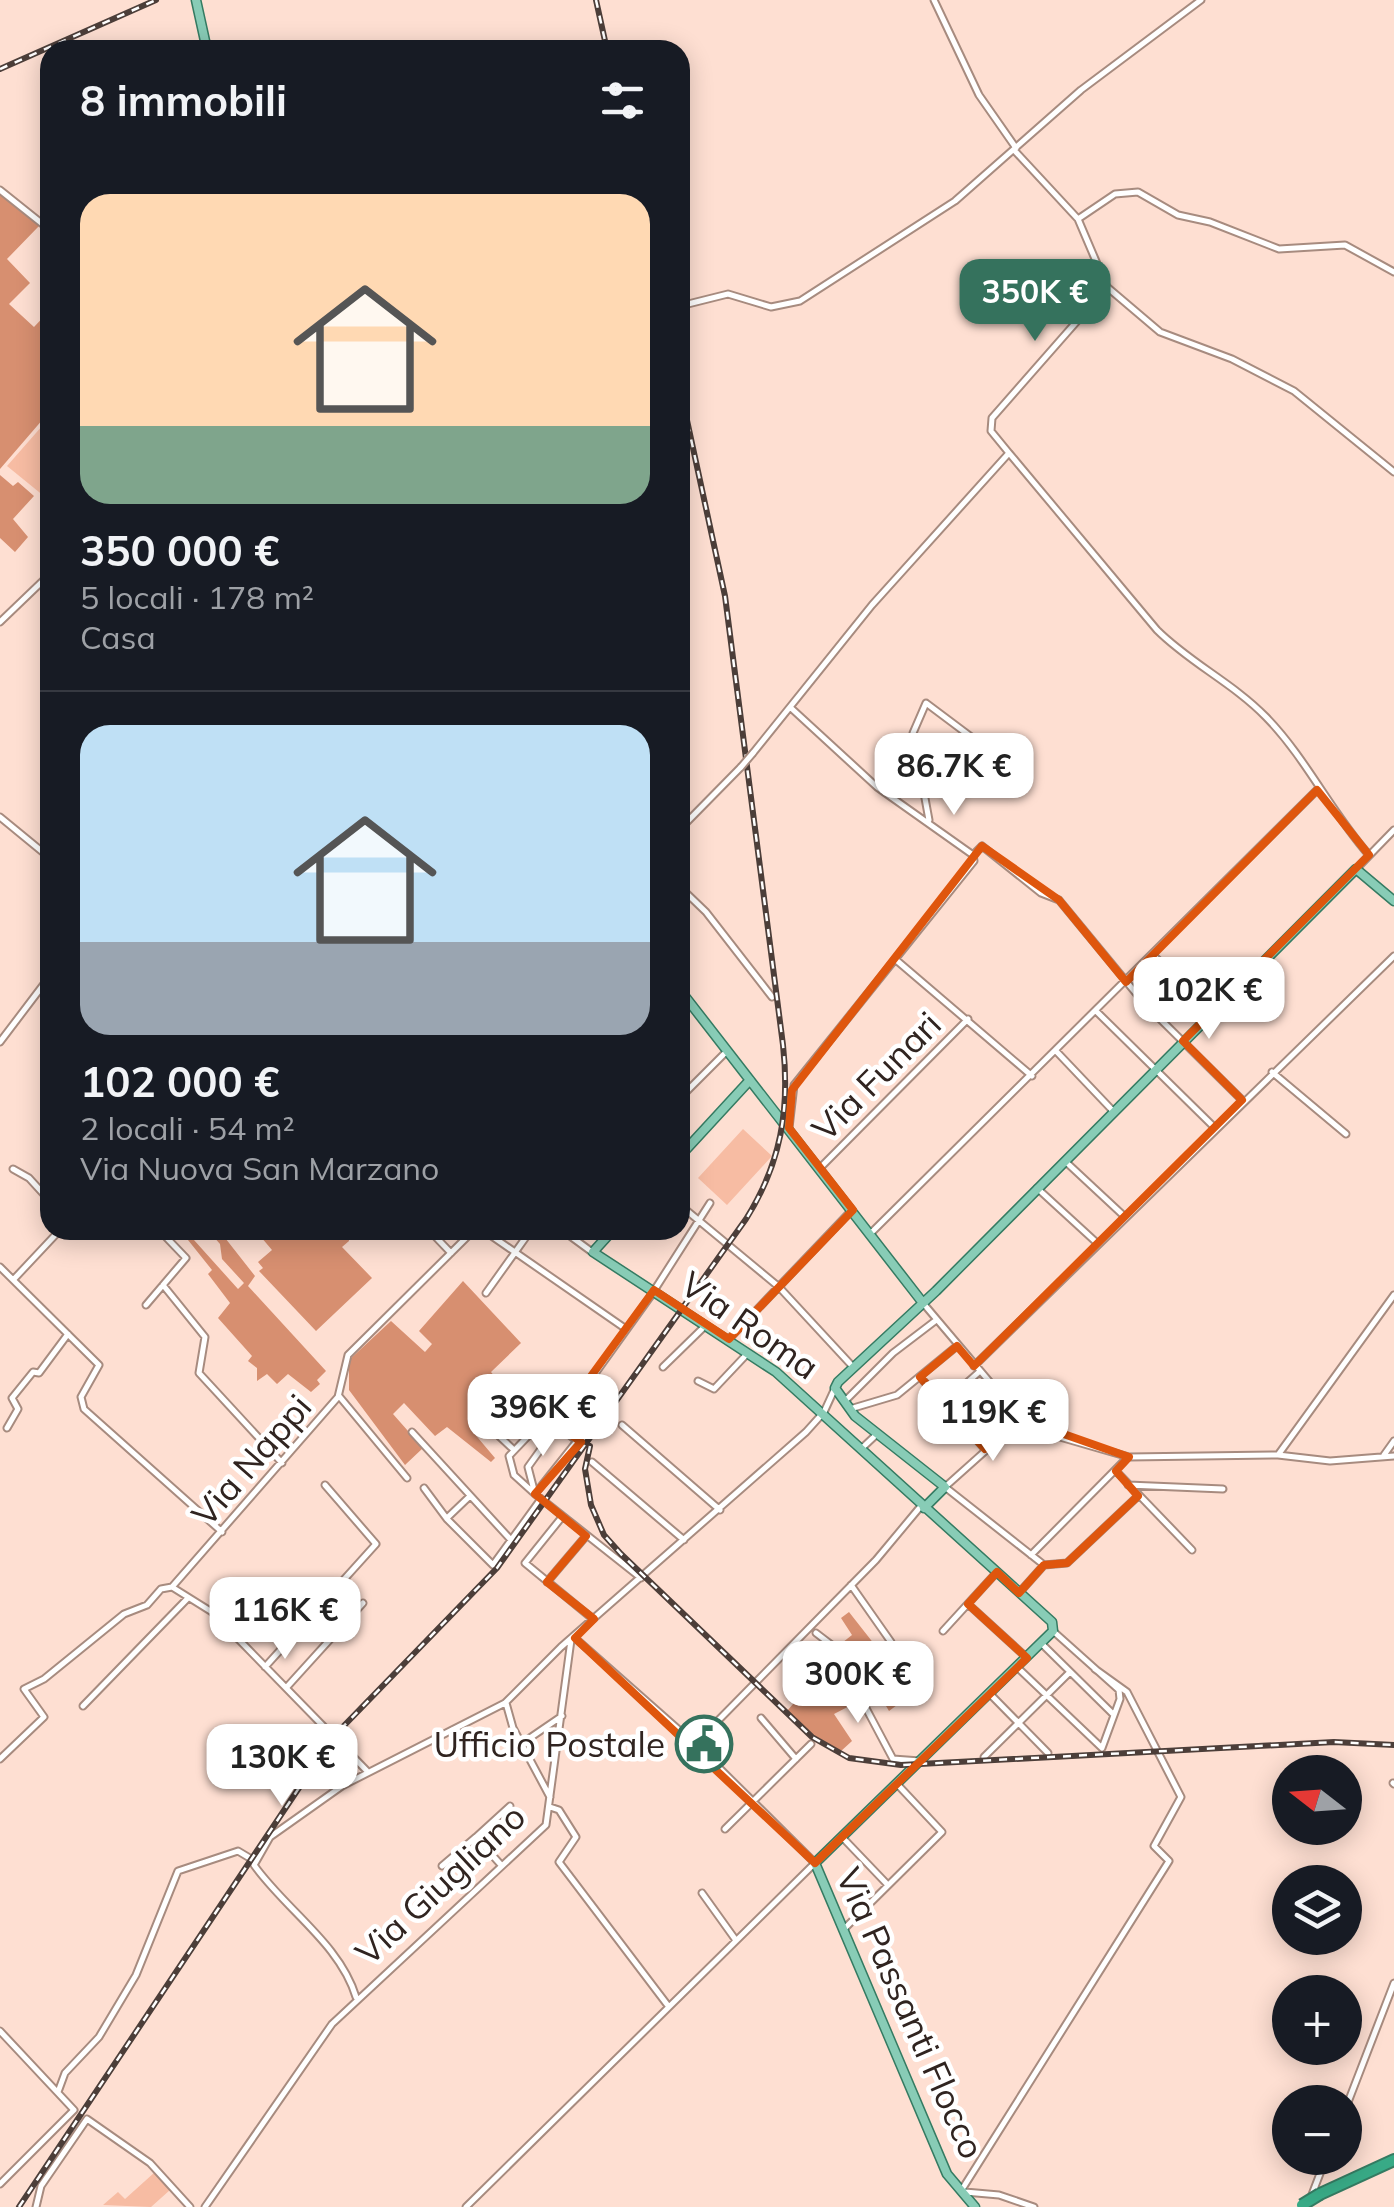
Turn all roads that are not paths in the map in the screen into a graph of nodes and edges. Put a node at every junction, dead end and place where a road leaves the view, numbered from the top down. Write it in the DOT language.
graph roads {
  1 [pos="196,0"];
  2 [pos="934,0"];
  3 [pos="1201,0"];
  4 [pos="205,40"];
  5 [pos="1015,148"];
  6 [pos="0,190"];
  7 [pos="1078,219"];
  8 [pos="40,222"];
  9 [pos="1394,272"];
  10 [pos="1107,287"];
  11 [pos="690,304"];
  12 [pos="1008,453"];
  13 [pos="1394,472"];
  14 [pos="40,584"];
  15 [pos="0,622"];
  16 [pos="790,708"];
  17 [pos="982,745"];
  18 [pos="1318,790"];
  19 [pos="0,817"];
  20 [pos="690,819"];
  21 [pos="929,820"];
  22 [pos="1394,830"];
  23 [pos="40,850"];
  24 [pos="973,855"];
  25 [pos="1369,855"];
  26 [pos="1356,869"];
  27 [pos="690,896"];
  28 [pos="1394,901"];
  29 [pos="1153,955"];
  30 [pos="1394,956"];
  31 [pos="895,958"];
  32 [pos="1126,982"];
  33 [pos="40,989"];
  34 [pos="772,997"];
  35 [pos="690,1007"];
  36 [pos="1096,1011"];
  37 [pos="1212,1013"];
  38 [pos="968,1019"];
  39 [pos="0,1042"];
  40 [pos="1183,1042"];
  41 [pos="727,1051"];
  42 [pos="1056,1051"];
  43 [pos="1154,1070"];
  44 [pos="1272,1072"];
  45 [pos="1032,1076"];
  46 [pos="750,1080"];
  47 [pos="690,1088"];
  48 [pos="1242,1100"];
  49 [pos="1112,1111"];
  50 [pos="789,1128"];
  51 [pos="1215,1128"];
  52 [pos="1346,1134"];
  53 [pos="690,1145"];
  54 [pos="1064,1160"];
  55 [pos="820,1168"];
  56 [pos="13,1169"];
  57 [pos="1038,1188"];
  58 [pos="40,1190"];
  59 [pos="710,1203"];
  60 [pos="852,1210"];
  61 [pos="690,1213"];
  62 [pos="1124,1216"];
  63 [pos="699,1220"];
  64 [pos="871,1233"];
  65 [pos="690,1234"];
  66 [pos="51,1240"];
  67 [pos="170,1240"];
  68 [pos="439,1240"];
  69 [pos="463,1240"];
  70 [pos="497,1240"];
  71 [pos="523,1240"];
  72 [pos="576,1240"];
  73 [pos="603,1240"];
  74 [pos="686,1240"];
  75 [pos="1097,1242"];
  76 [pos="514,1252"];
  77 [pos="592,1252"];
  78 [pos="451,1253"];
  79 [pos="0,1267"];
  80 [pos="13,1280"];
  81 [pos="163,1285"];
  82 [pos="780,1288"];
  83 [pos="654,1290"];
  84 [pos="486,1293"];
  85 [pos="1394,1295"];
  86 [pos="923,1303"];
  87 [pos="146,1305"];
  88 [pos="935,1321"];
  89 [pos="706,1324"];
  90 [pos="626,1329"];
  91 [pos="68,1334"];
  92 [pos="729,1339"];
  93 [pos="957,1346"];
  94 [pos="748,1353"];
  95 [pos="664,1367"];
  96 [pos="854,1368"];
  97 [pos="976,1369"];
  98 [pos="920,1377"];
  99 [pos="698,1382"];
  100 [pos="835,1388"];
  101 [pos="1049,1390"];
  102 [pos="577,1395"];
  103 [pos="339,1396"];
  104 [pos="1003,1398"];
  105 [pos="944,1404"];
  106 [pos="847,1405"];
  107 [pos="824,1412"];
  108 [pos="1021,1420"];
  109 [pos="483,1421"];
  110 [pos="556,1424"];
  111 [pos="622,1425"];
  112 [pos="7,1428"];
  113 [pos="967,1429"];
  114 [pos="412,1432"];
  115 [pos="877,1434"];
  116 [pos="1394,1442"];
  117 [pos="861,1449"];
  118 [pos="984,1449"];
  119 [pos="514,1450"];
  120 [pos="1278,1455"];
  121 [pos="1394,1456"];
  122 [pos="1128,1457"];
  123 [pos="1383,1457"];
  124 [pos="282,1462"];
  125 [pos="592,1462"];
  126 [pos="1116,1471"];
  127 [pos="407,1478"];
  128 [pos="1128,1484"];
  129 [pos="326,1485"];
  130 [pos="424,1488"];
  131 [pos="944,1488"];
  132 [pos="1223,1490"];
  133 [pos="470,1496"];
  134 [pos="538,1496"];
  135 [pos="1138,1496"];
  136 [pos="923,1507"];
  137 [pos="720,1510"];
  138 [pos="562,1517"];
  139 [pos="446,1519"];
  140 [pos="222,1532"];
  141 [pos="586,1536"];
  142 [pos="511,1540"];
  143 [pos="684,1540"];
  144 [pos="1192,1550"];
  145 [pos="1030,1555"];
  146 [pos="1044,1565"];
  147 [pos="996,1572"];
  148 [pos="641,1578"];
  149 [pos="547,1582"];
  150 [pos="851,1585"];
  151 [pos="172,1586"];
  152 [pos="1019,1593"];
  153 [pos="187,1599"];
  154 [pos="363,1603"];
  155 [pos="968,1604"];
  156 [pos="594,1619"];
  157 [pos="1053,1631"];
  158 [pos="943,1632"];
  159 [pos="816,1634"];
  160 [pos="572,1642"];
  161 [pos="891,1642"];
  162 [pos="1041,1643"];
  163 [pos="1026,1658"];
  164 [pos="266,1666"];
  165 [pos="1018,1668"];
  166 [pos="1096,1669"];
  167 [pos="1070,1672"];
  168 [pos="286,1688"];
  169 [pos="991,1695"];
  170 [pos="1046,1696"];
  171 [pos="506,1703"];
  172 [pos="83,1706"];
  173 [pos="1114,1715"];
  174 [pos="562,1716"];
  175 [pos="761,1718"];
  176 [pos="1019,1723"];
  177 [pos="521,1744"];
  178 [pos="695,1744"];
  179 [pos="812,1744"];
  180 [pos="1048,1753"];
  181 [pos="984,1757"];
  182 [pos="0,1758"];
  183 [pos="796,1759"];
  184 [pos="921,1762"];
  185 [pos="367,1771"];
  186 [pos="897,1784"];
  187 [pos="754,1800"];
  188 [pos="550,1803"];
  189 [pos="510,1806"];
  190 [pos="725,1829"];
  191 [pos="476,1837"];
  192 [pos="842,1838"];
  193 [pos="254,1862"];
  194 [pos="815,1864"];
  195 [pos="442,1866"];
  196 [pos="502,1866"];
  197 [pos="886,1883"];
  198 [pos="702,1893"];
  199 [pos="843,1930"];
  200 [pos="734,1939"];
  201 [pos="1394,1983"];
  202 [pos="356,1997"];
  203 [pos="669,2007"];
  204 [pos="0,2031"];
  205 [pos="1355,2085"];
  206 [pos="58,2092"];
  207 [pos="1394,2160"];
  208 [pos="1318,2175"];
  209 [pos="0,2184"];
  210 [pos="962,2192"];
  211 [pos="1303,2206"];
  212 [pos="36,2207"];
  213 [pos="190,2207"];
  214 [pos="205,2207"];
  215 [pos="466,2207"];
  216 [pos="974,2207"];
  217 [pos="1034,2207"];
  1 -- 4 [label="main road"];
  2 -- 5 [label="street"];
  3 -- 5 [label="street"];
  5 -- 7 [label="street"];
  5 -- 11 [label="street"];
  6 -- 8 [label="street"];
  7 -- 9 [label="street"];
  7 -- 10 [label="street"];
  10 -- 12 [label="street"];
  10 -- 13 [label="street"];
  12 -- 16 [label="street"];
  12 -- 18 [label="street"];
  14 -- 15 [label="street"];
  16 -- 20 [label="street, bridge"];
  16 -- 21 [label="street"];
  17 -- 21 [label="street"];
  18 -- 25 [label="street"];
  18 -- 29 [label="street"];
  19 -- 23 [label="street"];
  21 -- 24 [label="street"];
  22 -- 25 [label="street"];
  24 -- 31 [label="street"];
  24 -- 32 [label="street"];
  25 -- 26 [label="street"];
  26 -- 28 [label="main road"];
  26 -- 37 [label="main road"];
  27 -- 34 [label="street"];
  29 -- 32 [label="street"];
  29 -- 37 [label="street"];
  30 -- 44 [label="street"];
  31 -- 38 [label="street"];
  31 -- 50 [label="street"];
  32 -- 36 [label="street"];
  32 -- 40 [label="street"];
  33 -- 39 [label="street"];
  35 -- 41 [label="main road"];
  36 -- 42 [label="street"];
  36 -- 43 [label="street"];
  37 -- 40 [label="main road"];
  38 -- 45 [label="street"];
  38 -- 55 [label="street, Via Funari"];
  40 -- 43 [label="main road"];
  40 -- 48 [label="street"];
  41 -- 46 [label="main road"];
  41 -- 47 [label="street"];
  42 -- 45 [label="street"];
  42 -- 49 [label="street"];
  43 -- 49 [label="main road"];
  43 -- 51 [label="street"];
  44 -- 48 [label="street"];
  44 -- 52 [label="street"];
  45 -- 64 [label="street"];
  46 -- 50 [label="main road"];
  46 -- 53 [label="main road"];
  48 -- 51 [label="street"];
  49 -- 54 [label="main road"];
  50 -- 55 [label="main road"];
  51 -- 62 [label="street"];
  54 -- 57 [label="main road"];
  54 -- 62 [label="street"];
  55 -- 60 [label="main road"];
  56 -- 58 [label="street"];
  57 -- 75 [label="street"];
  57 -- 86 [label="main road"];
  59 -- 63 [label="street"];
  60 -- 64 [label="main road"];
  60 -- 82 [label="street"];
  61 -- 63 [label="street"];
  62 -- 75 [label="street"];
  63 -- 65 [label="street"];
  63 -- 82 [label="street"];
  64 -- 86 [label="main road"];
  66 -- 80 [label="street"];
  67 -- 81 [label="street"];
  68 -- 78 [label="street"];
  69 -- 78 [label="street, Via Nappi"];
  70 -- 76 [label="street"];
  71 -- 76 [label="street"];
  72 -- 77 [label="street"];
  73 -- 77 [label="main road"];
  74 -- 83 [label="street"];
  75 -- 97 [label="street"];
  76 -- 84 [label="street"];
  76 -- 90 [label="street"];
  77 -- 83 [label="main road, Via Roma"];
  78 -- 103 [label="street, Via Nappi"];
  79 -- 80 [label="street"];
  80 -- 91 [label="street"];
  81 -- 87 [label="street"];
  81 -- 124 [label="street"];
  82 -- 92 [label="street"];
  82 -- 96 [label="street"];
  83 -- 89 [label="main road, Via Roma"];
  83 -- 90 [label="street"];
  85 -- 120 [label="street"];
  86 -- 88 [label="street"];
  86 -- 96 [label="main road"];
  88 -- 93 [label="street"];
  88 -- 106 [label="street"];
  89 -- 92 [label="main road, Via Roma"];
  89 -- 95 [label="street"];
  90 -- 102 [label="street"];
  91 -- 112 [label="street"];
  91 -- 140 [label="street"];
  92 -- 94 [label="main road, Via Roma"];
  93 -- 97 [label="street"];
  93 -- 98 [label="street"];
  94 -- 99 [label="street"];
  94 -- 107 [label="main road, Via Roma"];
  96 -- 100 [label="main road"];
  97 -- 104 [label="street"];
  97 -- 105 [label="street"];
  98 -- 105 [label="street"];
  98 -- 106 [label="street"];
  100 -- 106 [label="main road"];
  100 -- 107 [label="street"];
  101 -- 108 [label="street"];
  102 -- 110 [label="street"];
  102 -- 119 [label="street"];
  103 -- 124 [label="street, Via Nappi"];
  103 -- 127 [label="street"];
  104 -- 108 [label="street"];
  104 -- 113 [label="street"];
  105 -- 113 [label="street"];
  106 -- 115 [label="main road"];
  107 -- 117 [label="main road, Via Roma"];
  107 -- 137 [label="street"];
  108 -- 118 [label="street"];
  108 -- 122 [label="street"];
  109 -- 119 [label="street"];
  110 -- 134 [label="street"];
  110 -- 134 [label="street"];
  111 -- 137 [label="street"];
  113 -- 118 [label="street"];
  114 -- 133 [label="street"];
  115 -- 117 [label="street"];
  115 -- 131 [label="main road"];
  116 -- 123 [label="street"];
  117 -- 136 [label="main road, Via Roma"];
  118 -- 131 [label="street"];
  119 -- 134 [label="street"];
  120 -- 122 [label="street"];
  120 -- 123 [label="street"];
  121 -- 123 [label="street"];
  122 -- 126 [label="street"];
  124 -- 140 [label="street, Via Nappi"];
  125 -- 143 [label="street"];
  126 -- 128 [label="street"];
  126 -- 145 [label="street"];
  128 -- 132 [label="street"];
  128 -- 135 [label="street"];
  129 -- 164 [label="street"];
  130 -- 139 [label="street"];
  131 -- 136 [label="main road"];
  131 -- 145 [label="street"];
  133 -- 139 [label="street"];
  133 -- 142 [label="street"];
  134 -- 138 [label="street"];
  134 -- 142 [label="street"];
  135 -- 144 [label="street"];
  135 -- 146 [label="street"];
  136 -- 147 [label="main road, Via Roma"];
  136 -- 150 [label="street"];
  137 -- 143 [label="street"];
  138 -- 141 [label="street"];
  138 -- 149 [label="street"];
  139 -- 142 [label="street"];
  140 -- 151 [label="street, Via Nappi"];
  141 -- 148 [label="street"];
  141 -- 149 [label="street"];
  143 -- 148 [label="street"];
  145 -- 146 [label="street"];
  146 -- 152 [label="street"];
  147 -- 152 [label="main road, Via Roma"];
  147 -- 155 [label="street"];
  148 -- 156 [label="street"];
  149 -- 156 [label="street"];
  150 -- 161 [label="street"];
  150 -- 178 [label="street"];
  151 -- 153 [label="street"];
  151 -- 182 [label="street, Via Nappi"];
  152 -- 157 [label="main road, Via Roma"];
  153 -- 164 [label="street"];
  153 -- 172 [label="street"];
  154 -- 168 [label="street"];
  155 -- 158 [label="street"];
  155 -- 163 [label="street"];
  156 -- 160 [label="street"];
  157 -- 162 [label="main road"];
  157 -- 166 [label="street"];
  159 -- 184 [label="street"];
  160 -- 171 [label="street"];
  160 -- 174 [label="street, Via Giugliano"];
  160 -- 178 [label="street, Via Passanti Flocco"];
  162 -- 163 [label="main road"];
  162 -- 167 [label="street"];
  163 -- 165 [label="main road"];
  164 -- 168 [label="street"];
  165 -- 169 [label="main road"];
  165 -- 170 [label="street"];
  166 -- 173 [label="street"];
  166 -- 210 [label="street"];
  167 -- 170 [label="street"];
  167 -- 173 [label="street"];
  168 -- 185 [label="street"];
  169 -- 176 [label="street"];
  169 -- 184 [label="main road"];
  170 -- 173 [label="street"];
  170 -- 176 [label="street"];
  171 -- 177 [label="street"];
  171 -- 185 [label="street"];
  174 -- 177 [label="street"];
  174 -- 188 [label="street, Via Giugliano"];
  175 -- 183 [label="street"];
  176 -- 180 [label="street"];
  176 -- 181 [label="street"];
  177 -- 188 [label="street"];
  178 -- 187 [label="street, Via Passanti Flocco"];
  179 -- 183 [label="street"];
  183 -- 187 [label="street"];
  184 -- 186 [label="main road"];
  185 -- 193 [label="street"];
  186 -- 192 [label="main road"];
  186 -- 199 [label="street"];
  187 -- 190 [label="street"];
  187 -- 194 [label="street, Via Passanti Flocco"];
  188 -- 196 [label="street, Via Giugliano"];
  188 -- 203 [label="street"];
  189 -- 191 [label="street"];
  191 -- 195 [label="street"];
  191 -- 196 [label="street"];
  192 -- 194 [label="main road"];
  192 -- 197 [label="street"];
  193 -- 202 [label="street"];
  193 -- 206 [label="street"];
  194 -- 199 [label="main road, Via Passanti Flocco"];
  194 -- 200 [label="street"];
  196 -- 202 [label="street, Via Giugliano"];
  198 -- 200 [label="street"];
  199 -- 210 [label="main road, Via Passanti Flocco"];
  200 -- 203 [label="street"];
  201 -- 205 [label="street"];
  202 -- 214 [label="street, Via Giugliano"];
  203 -- 215 [label="street"];
  204 -- 206 [label="street"];
  206 -- 209 [label="street"];
  207 -- 211 [label="highway, bridge"];
  208 -- 211 [label="street"];
  210 -- 216 [label="main road, Via Passanti Flocco"];
  210 -- 217 [label="street"];
  212 -- 213 [label="street"];
}
